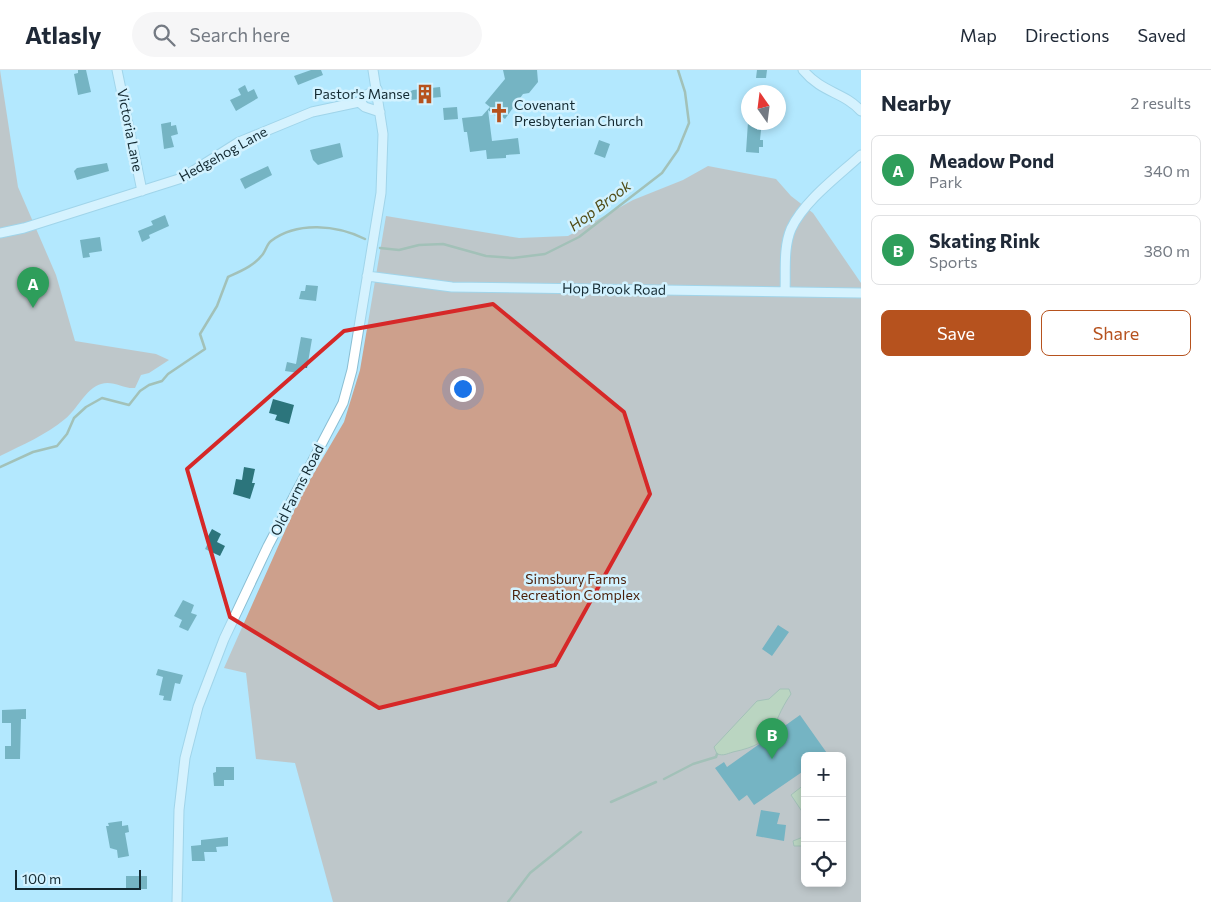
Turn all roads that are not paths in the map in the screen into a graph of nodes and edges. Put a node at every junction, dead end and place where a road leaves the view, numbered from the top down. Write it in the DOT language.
graph roads {
  1 [pos="117,70"];
  2 [pos="373,70"];
  3 [pos="803,70"];
  4 [pos="377,89"];
  5 [pos="360,102"];
  6 [pos="380,112"];
  7 [pos="861,112"];
  8 [pos="861,156"];
  9 [pos="142,191"];
  10 [pos="0,233"];
  11 [pos="367,276"];
  12 [pos="785,292"];
  13 [pos="861,293"];
  14 [pos="178,902"];
  1 -- 9 [label="street, Victoria Lane"];
  2 -- 4 [label="street, Old Farms Road"];
  3 -- 7 [label="street"];
  4 -- 5 [label="street, Hedgehog Lane"];
  4 -- 6 [label="street, Old Farms Road"];
  5 -- 6 [label="street"];
  5 -- 9 [label="street, Hedgehog Lane"];
  6 -- 11 [label="street, Old Farms Road"];
  8 -- 12 [label="street"];
  9 -- 10 [label="street, Hedgehog Lane"];
  11 -- 12 [label="street, Hop Brook Road"];
  11 -- 14 [label="street, Old Farms Road"];
  12 -- 13 [label="street, Hop Brook Road"];
}
